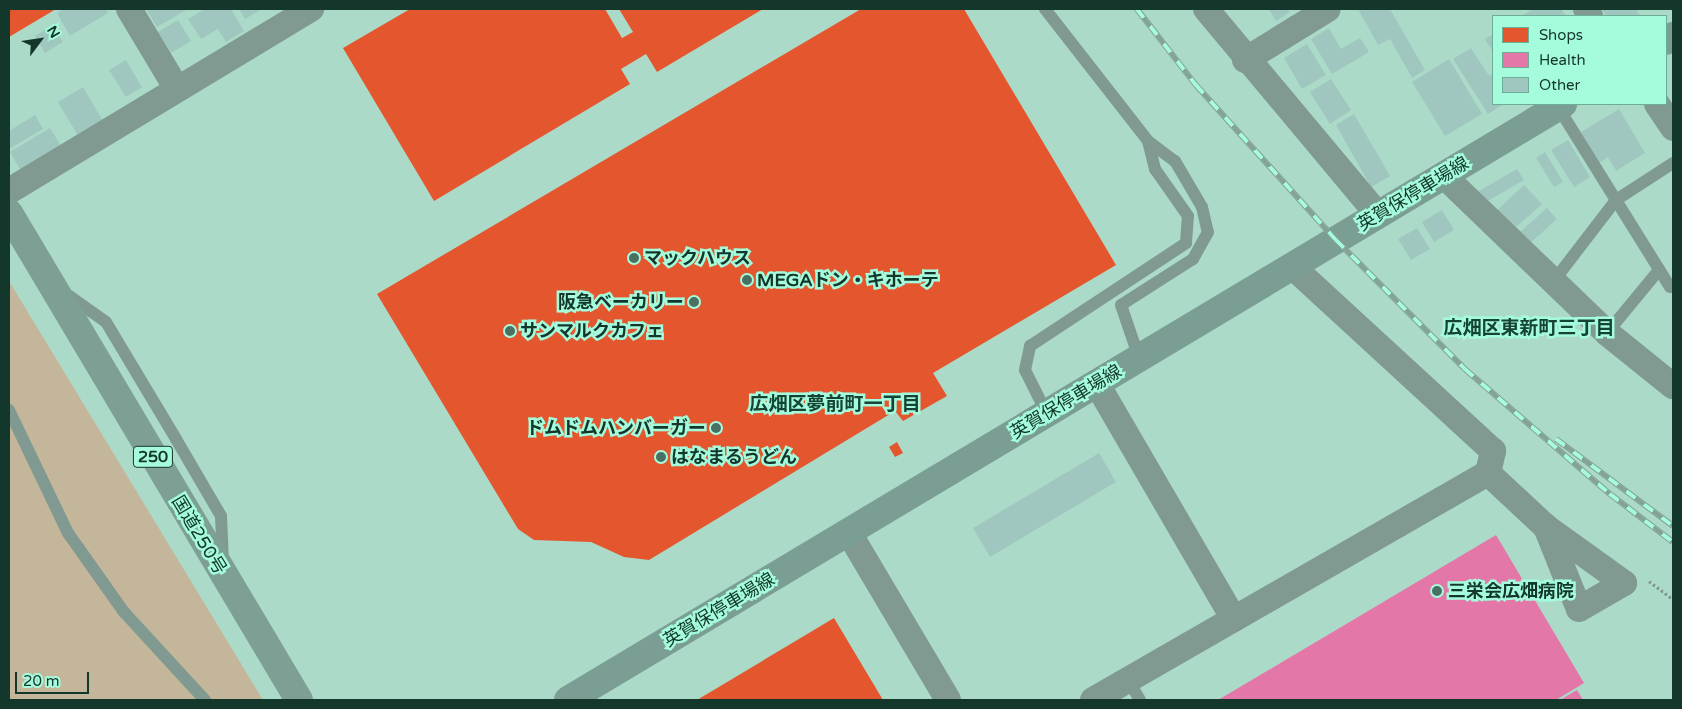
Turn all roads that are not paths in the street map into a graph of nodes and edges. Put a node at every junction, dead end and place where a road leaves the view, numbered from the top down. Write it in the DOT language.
graph roads {
  1 [pos="129,9"];
  2 [pos="311,9"];
  3 [pos="1045,9"];
  4 [pos="1206,9"];
  5 [pos="1328,9"];
  6 [pos="1245,60"];
  7 [pos="177,89"];
  8 [pos="1561,105"];
  9 [pos="1659,105"];
  10 [pos="1673,128"];
  11 [pos="1148,141"];
  12 [pos="1673,163"];
  13 [pos="1444,176"];
  14 [pos="9,191"];
  15 [pos="1616,200"];
  16 [pos="9,213"];
  17 [pos="1378,215"];
  18 [pos="1292,266"];
  19 [pos="1667,277"];
  20 [pos="1553,282"];
  21 [pos="1607,333"];
  22 [pos="1139,358"];
  23 [pos="1097,384"];
  24 [pos="1673,386"];
  25 [pos="9,410"];
  26 [pos="1048,414"];
  27 [pos="1488,473"];
  28 [pos="1546,527"];
  29 [pos="849,533"];
  30 [pos="1234,619"];
  31 [pos="1134,690"];
  32 [pos="205,700"];
  33 [pos="300,700"];
  34 [pos="568,700"];
  35 [pos="948,700"];
  36 [pos="1093,700"];
  1 -- 7 [label="street"];
  2 -- 7 [label="street"];
  3 -- 11 [label="lane"];
  4 -- 6 [label="street"];
  5 -- 6 [label="street"];
  6 -- 17 [label="street"];
  7 -- 14 [label="street"];
  8 -- 13 [label="main road, 英賀保停車場線"];
  8 -- 15 [label="lane"];
  9 -- 10 [label="street"];
  11 -- 22 [label="lane"];
  11 -- 26 [label="lane"];
  12 -- 15 [label="lane"];
  13 -- 17 [label="main road, 英賀保停車場線"];
  13 -- 20 [label="street"];
  15 -- 19 [label="lane"];
  15 -- 20 [label="lane"];
  16 -- 33 [label="highway, 国道250号 / 250"];
  17 -- 18 [label="main road, 英賀保停車場線"];
  18 -- 22 [label="main road, 英賀保停車場線"];
  18 -- 27 [label="street"];
  19 -- 21 [label="lane"];
  20 -- 21 [label="street"];
  21 -- 24 [label="street"];
  22 -- 23 [label="main road, 英賀保停車場線"];
  23 -- 26 [label="main road, 英賀保停車場線"];
  23 -- 30 [label="street"];
  25 -- 32 [label="lane"];
  26 -- 29 [label="main road, 英賀保停車場線"];
  27 -- 28 [label="street"];
  27 -- 30 [label="street"];
  29 -- 34 [label="main road, 英賀保停車場線"];
  29 -- 35 [label="street"];
  30 -- 31 [label="street"];
  31 -- 36 [label="street"];
}
